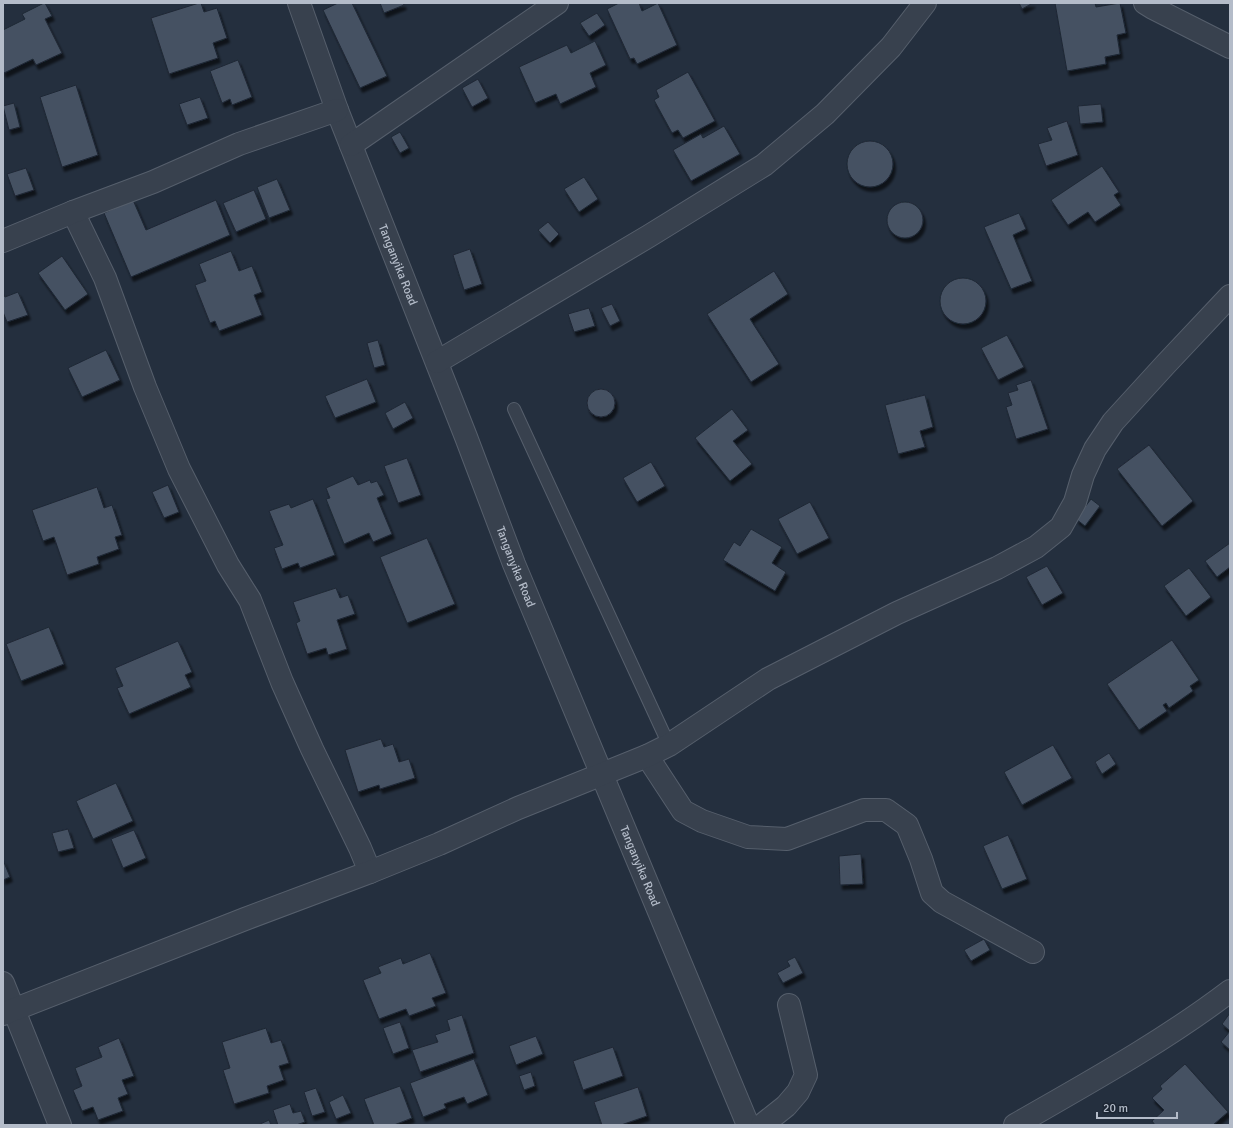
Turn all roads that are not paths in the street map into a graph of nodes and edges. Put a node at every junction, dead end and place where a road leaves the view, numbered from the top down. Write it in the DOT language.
graph roads {
  1 [pos="299,3"];
  2 [pos="557,3"];
  3 [pos="925,3"];
  4 [pos="1145,3"];
  5 [pos="1230,47"];
  6 [pos="338,110"];
  7 [pos="351,145"];
  8 [pos="73,212"];
  9 [pos="3,241"];
  10 [pos="1230,296"];
  11 [pos="437,362"];
  12 [pos="514,410"];
  13 [pos="669,745"];
  14 [pos="647,756"];
  15 [pos="602,775"];
  16 [pos="370,872"];
  17 [pos="1033,952"];
  18 [pos="3,983"];
  19 [pos="1230,991"];
  20 [pos="789,1005"];
  21 [pos="8,1012"];
  22 [pos="60,1125"];
  23 [pos="748,1125"];
  24 [pos="762,1125"];
  25 [pos="1015,1125"];
  1 -- 6 [label="street, Tanganyika Road"];
  2 -- 7 [label="street"];
  3 -- 11 [label="street"];
  4 -- 5 [label="street"];
  6 -- 7 [label="street, Tanganyika Road"];
  6 -- 8 [label="street"];
  7 -- 11 [label="street, Tanganyika Road"];
  8 -- 9 [label="street"];
  8 -- 16 [label="street"];
  10 -- 13 [label="street"];
  11 -- 15 [label="street, Tanganyika Road"];
  12 -- 13 [label="lane"];
  13 -- 14 [label="street"];
  14 -- 15 [label="street"];
  14 -- 17 [label="street"];
  15 -- 16 [label="street"];
  15 -- 23 [label="street, Tanganyika Road"];
  16 -- 21 [label="street"];
  18 -- 21 [label="street"];
  19 -- 25 [label="street"];
  20 -- 24 [label="street"];
  21 -- 22 [label="street"];
}
